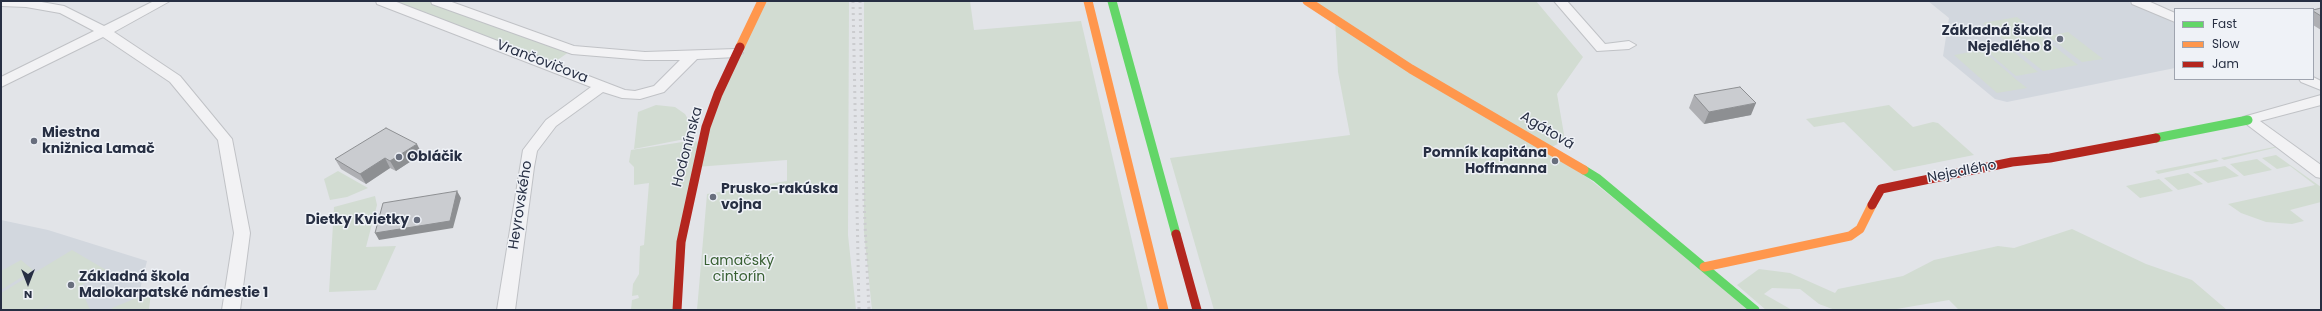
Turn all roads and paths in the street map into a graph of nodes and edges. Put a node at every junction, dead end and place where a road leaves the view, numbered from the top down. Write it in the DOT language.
graph roads {
  1 [pos="164,1"];
  2 [pos="382,1"];
  3 [pos="438,1"];
  4 [pos="762,1"];
  5 [pos="1088,1"];
  6 [pos="1112,1"];
  7 [pos="1307,1"];
  8 [pos="1560,1"];
  9 [pos="2137,1"];
  10 [pos="1,2"];
  11 [pos="2174,18"];
  12 [pos="104,31"];
  13 [pos="1629,45"];
  14 [pos="736,53"];
  15 [pos="692,56"];
  16 [pos="2308,80"];
  17 [pos="1,83"];
  18 [pos="603,85"];
  19 [pos="2321,86"];
  20 [pos="2321,100"];
  21 [pos="2248,120"];
  22 [pos="2321,173"];
  23 [pos="1704,267"];
  24 [pos="231,310"];
  25 [pos="506,310"];
  26 [pos="677,310"];
  27 [pos="1164,310"];
  28 [pos="1197,310"];
  29 [pos="1755,310"];
  1 -- 12 [label="street"];
  2 -- 18 [label="street, Vrančovičova"];
  3 -- 15 [label="street, Vrančovičova"];
  4 -- 14 [label="main road, Hodonínska"];
  5 -- 27 [label="main road"];
  6 -- 28 [label="main road"];
  7 -- 23 [label="main road, Agátová"];
  8 -- 13 [label="street"];
  9 -- 11 [label="street"];
  10 -- 12 [label="street"];
  12 -- 17 [label="street"];
  12 -- 24 [label="street"];
  14 -- 15 [label="street, Vrančovičova"];
  14 -- 26 [label="main road, Hodonínska"];
  15 -- 18 [label="street, Vrančovičova"];
  16 -- 19 [label="street"];
  18 -- 25 [label="street, Heyrovského"];
  20 -- 21 [label="street, Nejedlého"];
  21 -- 22 [label="street"];
  21 -- 23 [label="main road, Nejedlého"];
  23 -- 29 [label="main road, Agátová"];
}
